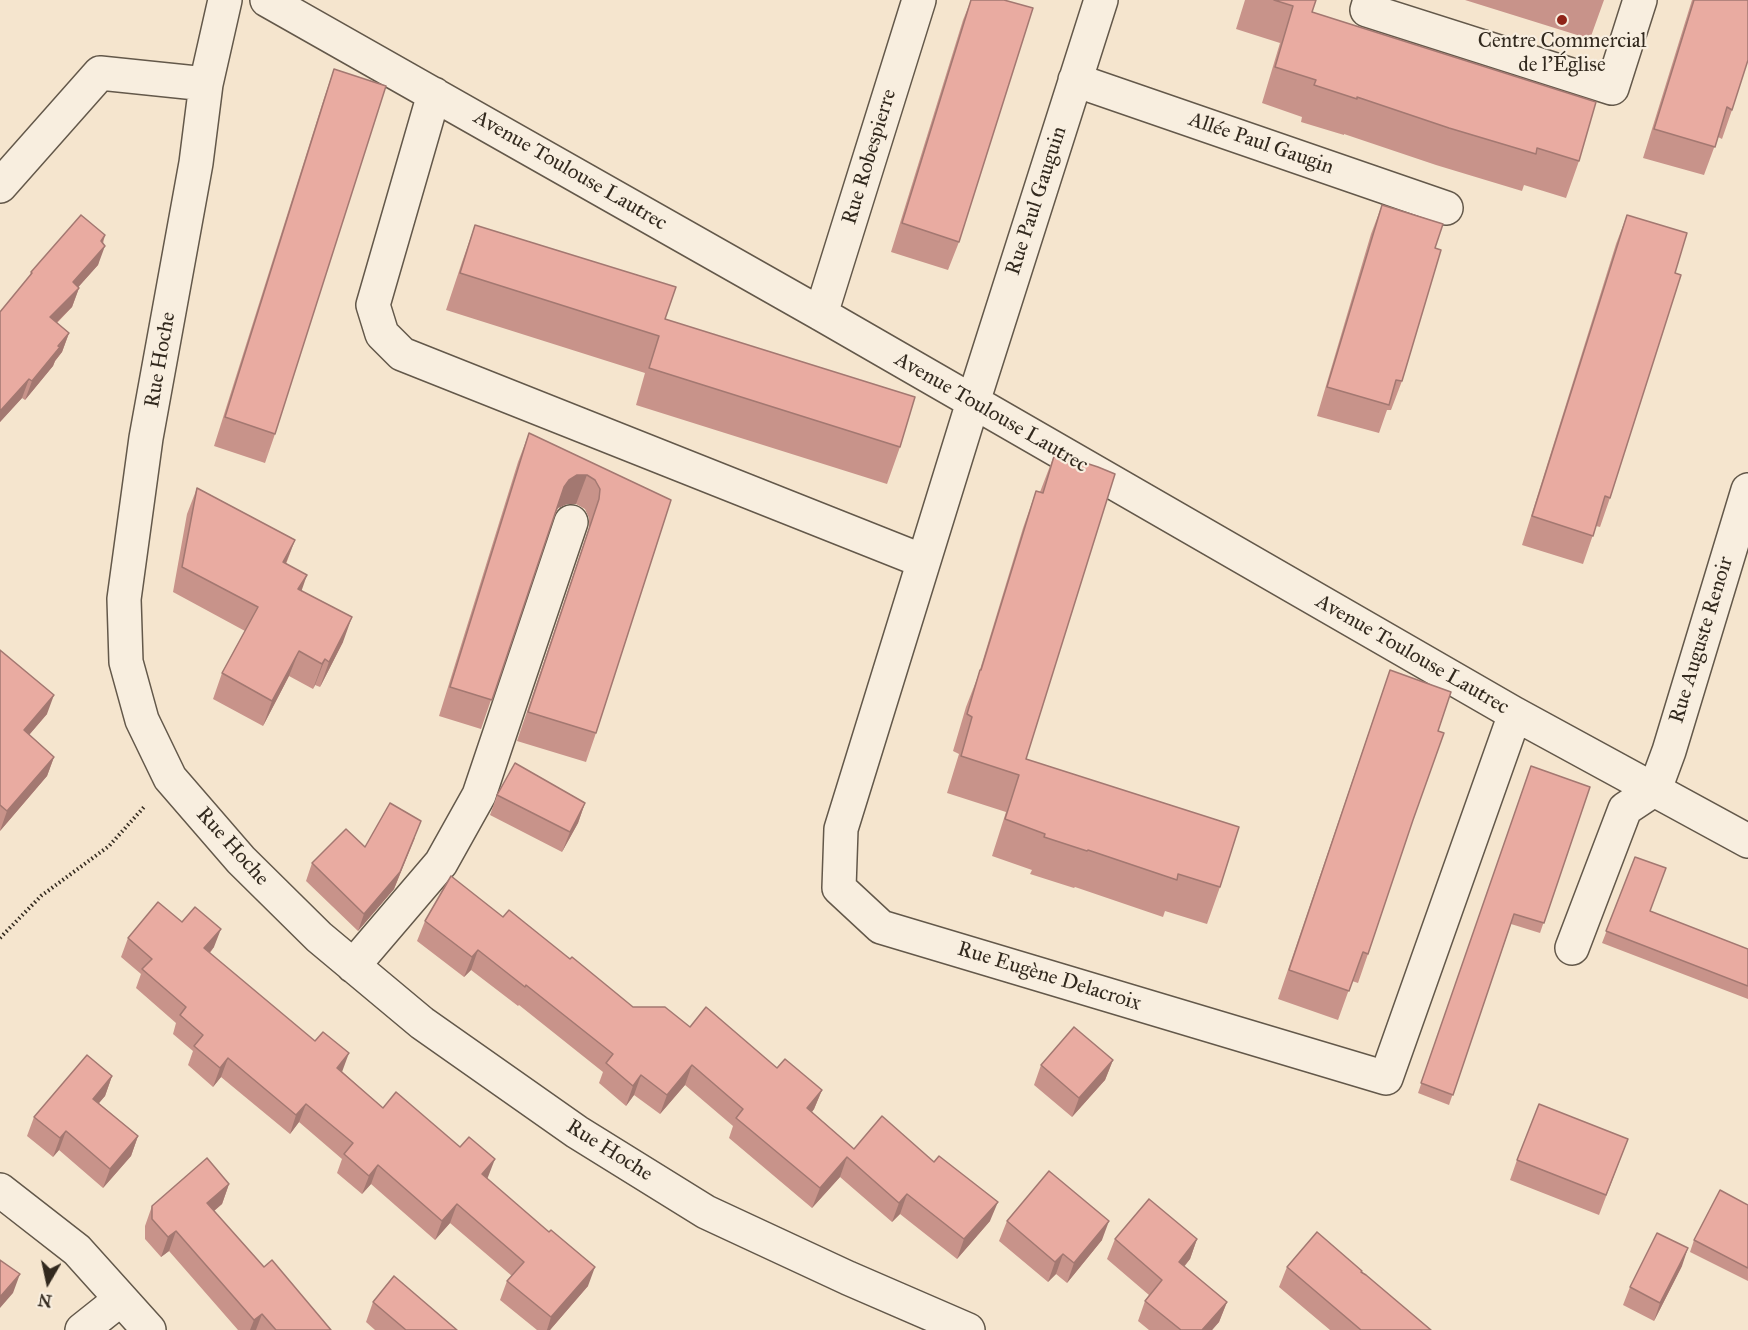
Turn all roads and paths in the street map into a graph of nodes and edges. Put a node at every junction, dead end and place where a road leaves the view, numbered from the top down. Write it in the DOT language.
graph roads {
  1 [pos="225,0"];
  2 [pos="267,0"];
  3 [pos="919,0"];
  4 [pos="1101,0"];
  5 [pos="1370,0"];
  6 [pos="1640,0"];
  7 [pos="1075,80"];
  8 [pos="206,84"];
  9 [pos="434,94"];
  10 [pos="0,186"];
  11 [pos="1446,208"];
  12 [pos="821,314"];
  13 [pos="973,402"];
  14 [pos="1748,490"];
  15 [pos="571,522"];
  16 [pos="923,561"];
  17 [pos="1515,714"];
  18 [pos="170,778"];
  19 [pos="1655,789"];
  20 [pos="1748,841"];
  21 [pos="0,938"];
  22 [pos="1572,948"];
  23 [pos="353,966"];
  24 [pos="0,1190"];
  25 [pos="121,1299"];
  26 [pos="82,1330"];
  27 [pos="149,1330"];
  28 [pos="968,1330"];
  1 -- 8 [label="street, Rue Hoche"];
  2 -- 9 [label="street, Avenue Toulouse Lautrec"];
  3 -- 12 [label="street, Rue Robespierre"];
  4 -- 7 [label="street, Rue Paul Gauguin"];
  5 -- 6 [label="street"];
  7 -- 11 [label="street, Allée Paul Gaugin"];
  7 -- 13 [label="street, Rue Paul Gauguin"];
  8 -- 10 [label="street"];
  8 -- 18 [label="street, Rue Hoche"];
  9 -- 12 [label="street, Avenue Toulouse Lautrec"];
  9 -- 16 [label="street"];
  12 -- 13 [label="street, Avenue Toulouse Lautrec"];
  13 -- 16 [label="street, Rue Eugène Delacroix"];
  13 -- 17 [label="street, Avenue Toulouse Lautrec"];
  14 -- 19 [label="street, Rue Auguste Renoir"];
  15 -- 23 [label="street"];
  16 -- 17 [label="street, Rue Eugène Delacroix"];
  17 -- 19 [label="street, Avenue Toulouse Lautrec"];
  18 -- 21 [label="path"];
  18 -- 23 [label="street, Rue Hoche"];
  19 -- 20 [label="street, Avenue Toulouse Lautrec"];
  19 -- 22 [label="street"];
  23 -- 28 [label="street, Rue Hoche"];
  24 -- 25 [label="street"];
  25 -- 26 [label="street"];
  25 -- 27 [label="street"];
}
